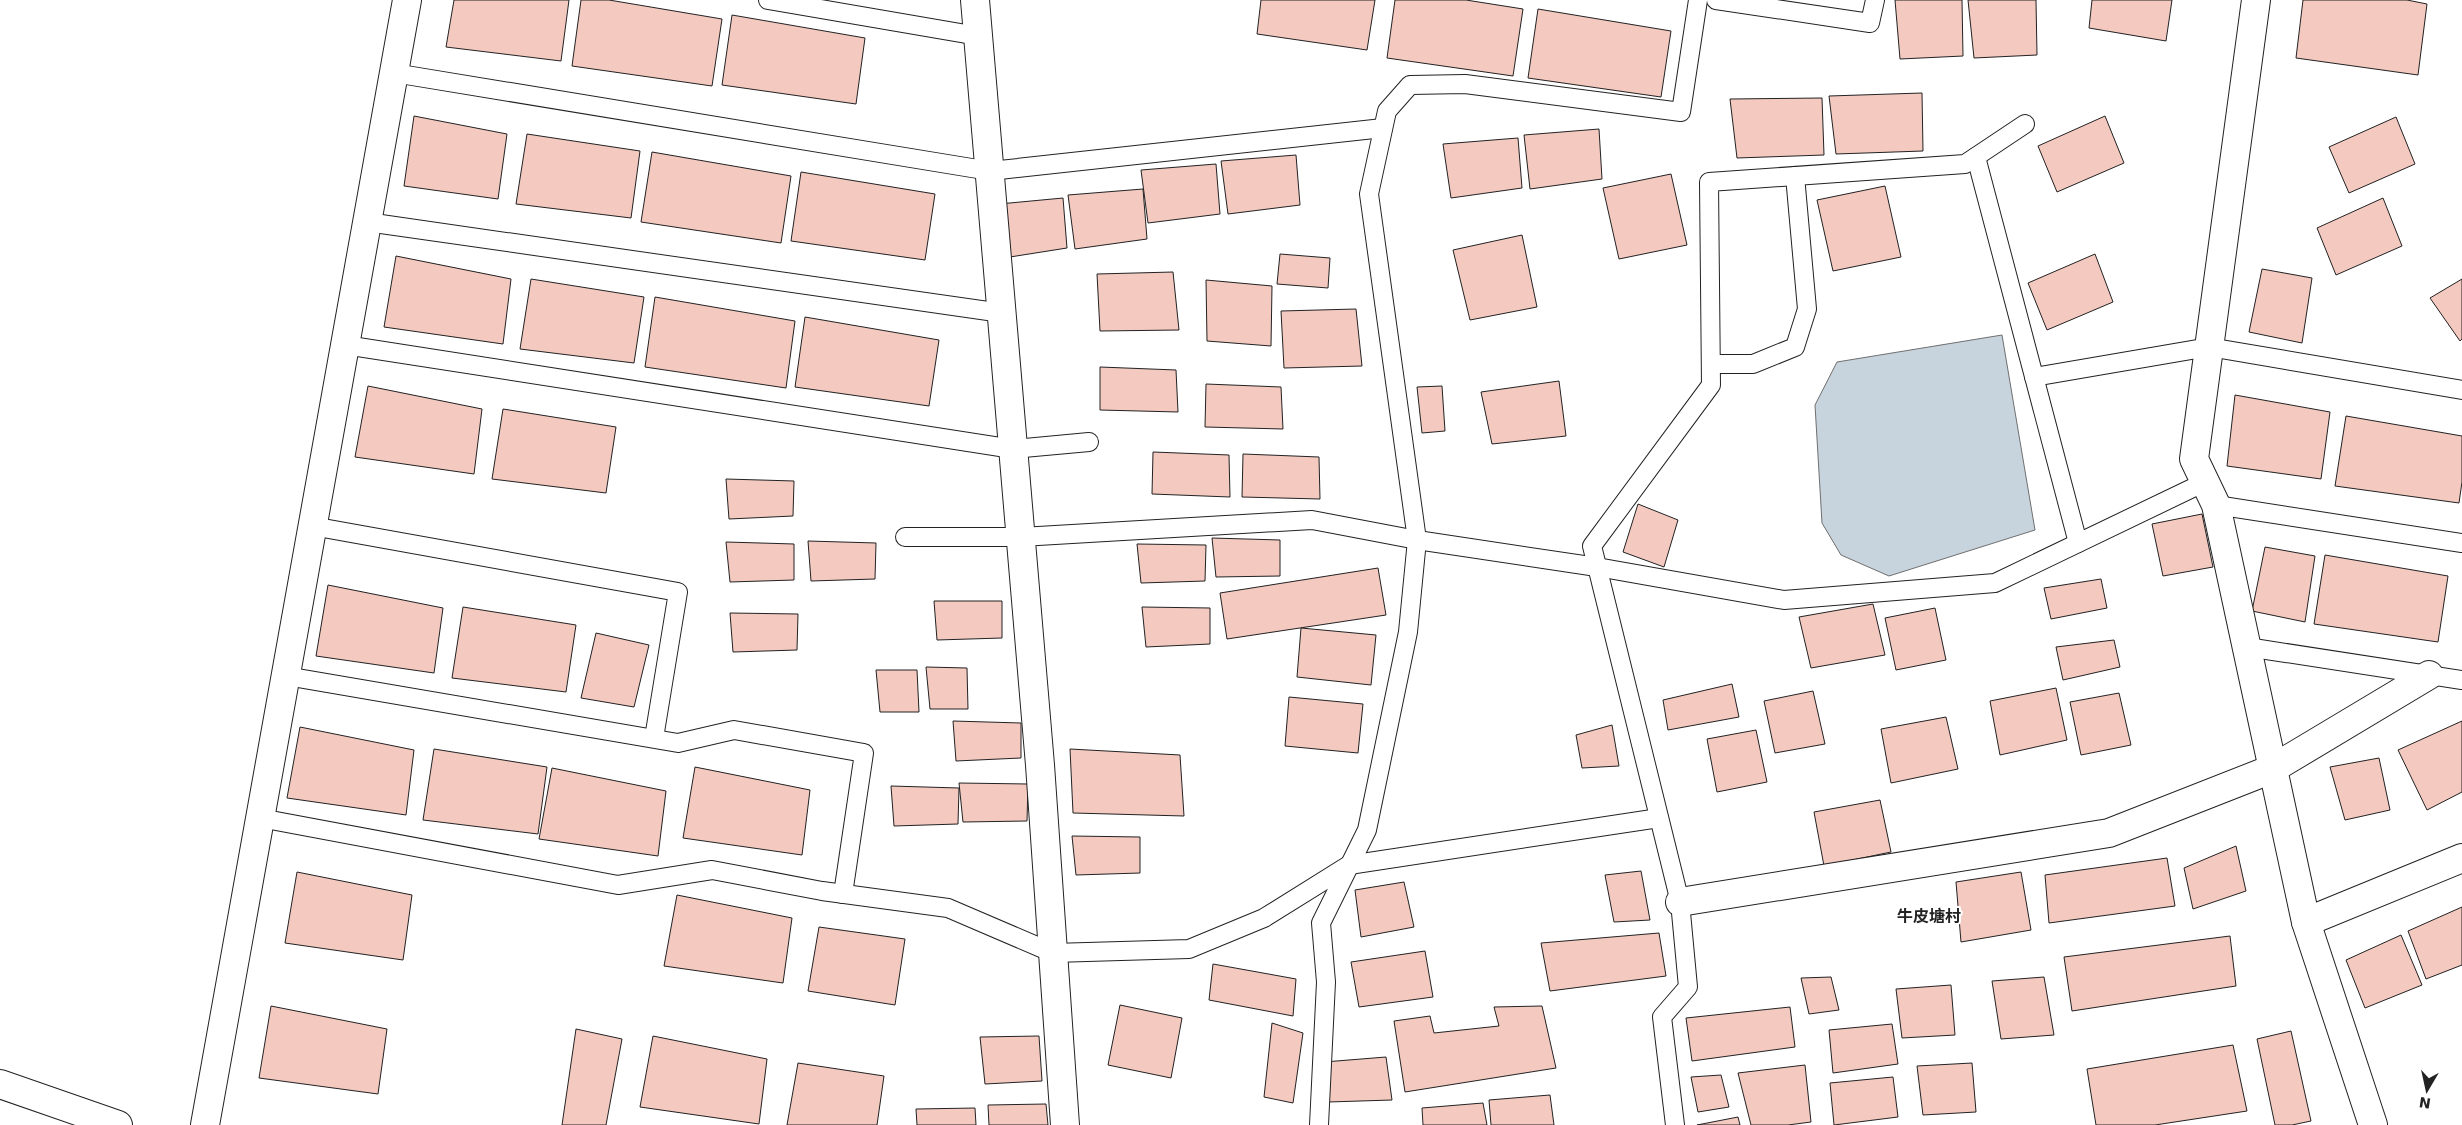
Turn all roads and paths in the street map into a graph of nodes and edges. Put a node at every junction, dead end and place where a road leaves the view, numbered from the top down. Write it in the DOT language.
graph roads {
  1 [pos="407,0"];
  2 [pos="768,0"];
  3 [pos="975,0"];
  4 [pos="1698,0"];
  5 [pos="1716,0"];
  6 [pos="1875,0"];
  7 [pos="2256,0"];
  8 [pos="978,36"];
  9 [pos="394,72"];
  10 [pos="2025,124"];
  11 [pos="1384,128"];
  12 [pos="1976,157"];
  13 [pos="990,171"];
  14 [pos="1796,176"];
  15 [pos="367,222"];
  16 [pos="1002,313"];
  17 [pos="345,345"];
  18 [pos="2209,347"];
  19 [pos="1711,364"];
  20 [pos="2034,377"];
  21 [pos="2462,390"];
  22 [pos="1089,442"];
  23 [pos="1013,449"];
  24 [pos="2210,493"];
  25 [pos="312,526"];
  26 [pos="905,537"];
  27 [pos="1020,537"];
  28 [pos="1418,540"];
  29 [pos="2078,542"];
  30 [pos="2462,543"];
  31 [pos="1597,567"];
  32 [pos="2247,647"];
  33 [pos="2429,675"];
  34 [pos="286,676"];
  35 [pos="2462,680"];
  36 [pos="654,738"];
  37 [pos="2272,769"];
  38 [pos="260,818"];
  39 [pos="1659,818"];
  40 [pos="2462,858"];
  41 [pos="1349,865"];
  42 [pos="843,894"];
  43 [pos="1680,902"];
  44 [pos="2306,922"];
  45 [pos="1053,953"];
  46 [pos="0,1084"];
  47 [pos="118,1125"];
  48 [pos="204,1125"];
  49 [pos="1065,1125"];
  50 [pos="1319,1125"];
  51 [pos="1676,1125"];
  52 [pos="2373,1125"];
  1 -- 9 [label="street"];
  2 -- 8 [label="lane"];
  3 -- 8 [label="street"];
  4 -- 11 [label="lane"];
  5 -- 6 [label="lane"];
  7 -- 18 [label="street"];
  8 -- 13 [label="street"];
  9 -- 13 [label="lane"];
  9 -- 15 [label="street"];
  10 -- 12 [label="lane"];
  11 -- 13 [label="lane"];
  11 -- 28 [label="lane"];
  12 -- 14 [label="lane"];
  12 -- 20 [label="lane"];
  13 -- 16 [label="street"];
  14 -- 19 [label="lane"];
  14 -- 19 [label="lane"];
  15 -- 16 [label="lane"];
  15 -- 17 [label="street"];
  16 -- 23 [label="street"];
  17 -- 23 [label="lane"];
  17 -- 25 [label="street"];
  18 -- 20 [label="lane"];
  18 -- 21 [label="lane"];
  18 -- 24 [label="street"];
  19 -- 31 [label="lane"];
  20 -- 29 [label="lane"];
  22 -- 23 [label="lane"];
  23 -- 27 [label="street"];
  24 -- 29 [label="lane"];
  24 -- 30 [label="lane"];
  24 -- 32 [label="street"];
  25 -- 34 [label="street"];
  25 -- 36 [label="lane"];
  26 -- 27 [label="lane"];
  27 -- 28 [label="lane"];
  27 -- 45 [label="street"];
  28 -- 31 [label="lane"];
  28 -- 41 [label="lane"];
  29 -- 31 [label="lane"];
  31 -- 39 [label="lane"];
  32 -- 33 [label="lane"];
  32 -- 37 [label="street"];
  33 -- 35 [label="lane"];
  33 -- 37 [label="street"];
  34 -- 36 [label="lane"];
  34 -- 38 [label="street"];
  36 -- 42 [label="lane"];
  37 -- 43 [label="street"];
  37 -- 44 [label="street"];
  38 -- 42 [label="lane"];
  38 -- 48 [label="street"];
  39 -- 41 [label="lane"];
  39 -- 43 [label="lane"];
  40 -- 44 [label="street"];
  41 -- 45 [label="lane"];
  41 -- 50 [label="lane"];
  42 -- 45 [label="lane"];
  43 -- 51 [label="lane"];
  44 -- 52 [label="street"];
  45 -- 49 [label="street"];
  46 -- 47 [label="street"];
}
